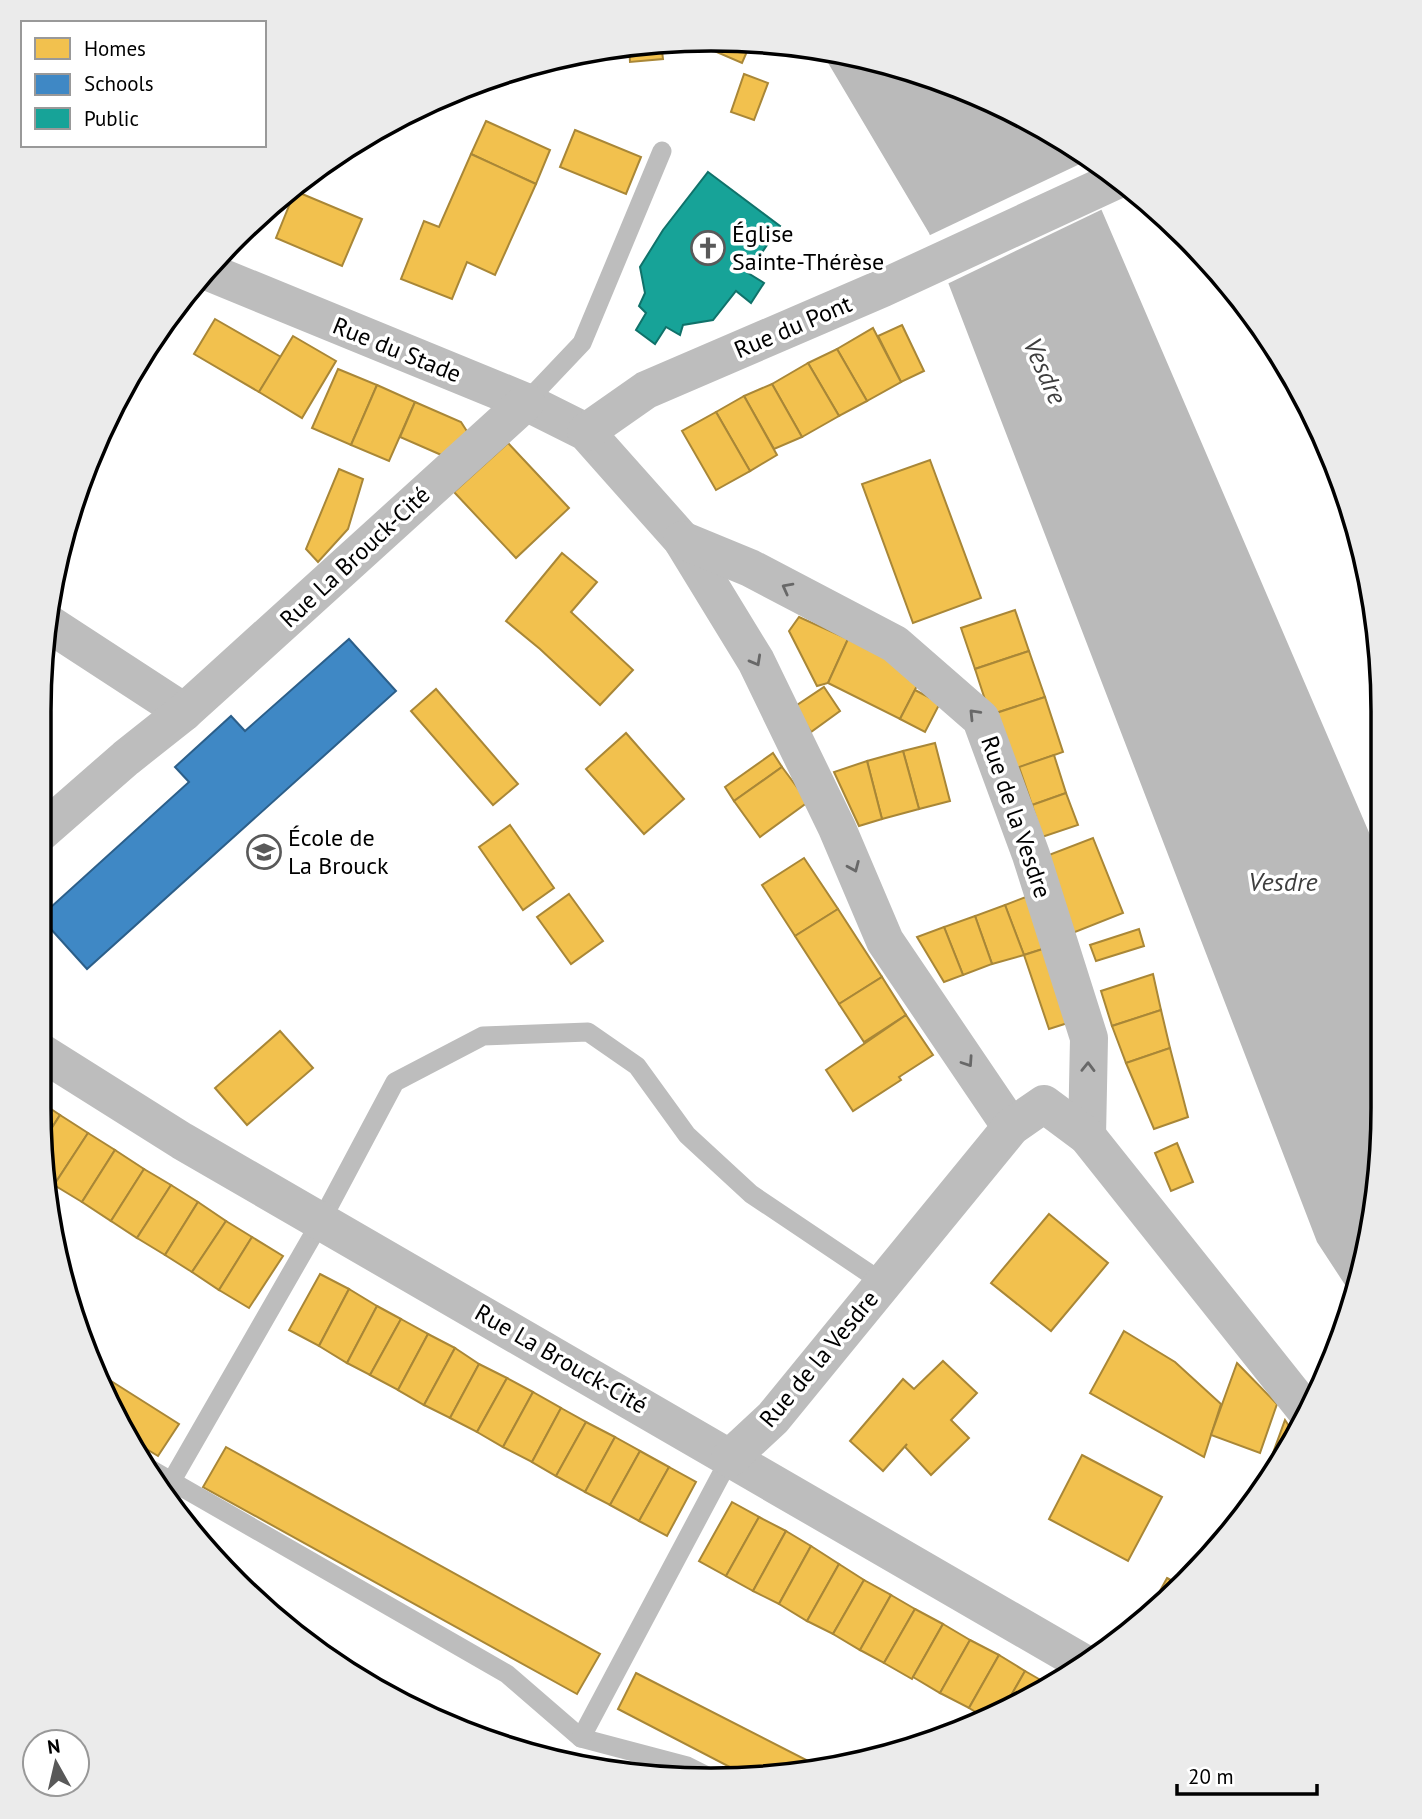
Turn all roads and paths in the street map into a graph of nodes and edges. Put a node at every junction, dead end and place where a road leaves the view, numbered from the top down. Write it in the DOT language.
graph roads {
  1 [pos="662,151"];
  2 [pos="1109,184"];
  3 [pos="216,275"];
  4 [pos="526,402"];
  5 [pos="586,432"];
  6 [pos="682,540"];
  7 [pos="56,628"];
  8 [pos="184,712"];
  9 [pos="51,824"];
  10 [pos="51,1059"];
  11 [pos="1011,1126"];
  12 [pos="1087,1136"];
  13 [pos="321,1221"];
  14 [pos="882,1282"];
  15 [pos="1301,1404"];
  16 [pos="730,1458"];
  17 [pos="164,1478"];
  18 [pos="171,1482"];
  19 [pos="1075,1659"];
  20 [pos="581,1738"];
  21 [pos="690,1768"];
  1 -- 4 [label="lane"];
  2 -- 5 [label="street, Rue du Pont"];
  3 -- 4 [label="street, Rue du Stade"];
  4 -- 5 [label="street, Rue du Stade"];
  4 -- 8 [label="street, Rue La Brouck-Cité"];
  5 -- 6 [label="street, Rue de la Vesdre"];
  6 -- 11 [label="street, Rue de la Vesdre, one-way"];
  12 -- 6 [label="street, Rue de la Vesdre, one-way"];
  7 -- 8 [label="street"];
  8 -- 9 [label="street, Rue La Brouck-Cité"];
  10 -- 13 [label="street, Rue La Brouck-Cité"];
  11 -- 12 [label="street, Rue de la Vesdre"];
  11 -- 14 [label="street, Rue de la Vesdre"];
  12 -- 15 [label="street, Rue de la Vesdre"];
  13 -- 14 [label="lane"];
  13 -- 16 [label="street, Rue La Brouck-Cité"];
  13 -- 18 [label="lane"];
  14 -- 16 [label="street, Rue de la Vesdre"];
  16 -- 19 [label="street, Rue La Brouck-Cité"];
  16 -- 20 [label="lane"];
  17 -- 18 [label="lane"];
  18 -- 20 [label="lane"];
  20 -- 21 [label="lane"];
}
